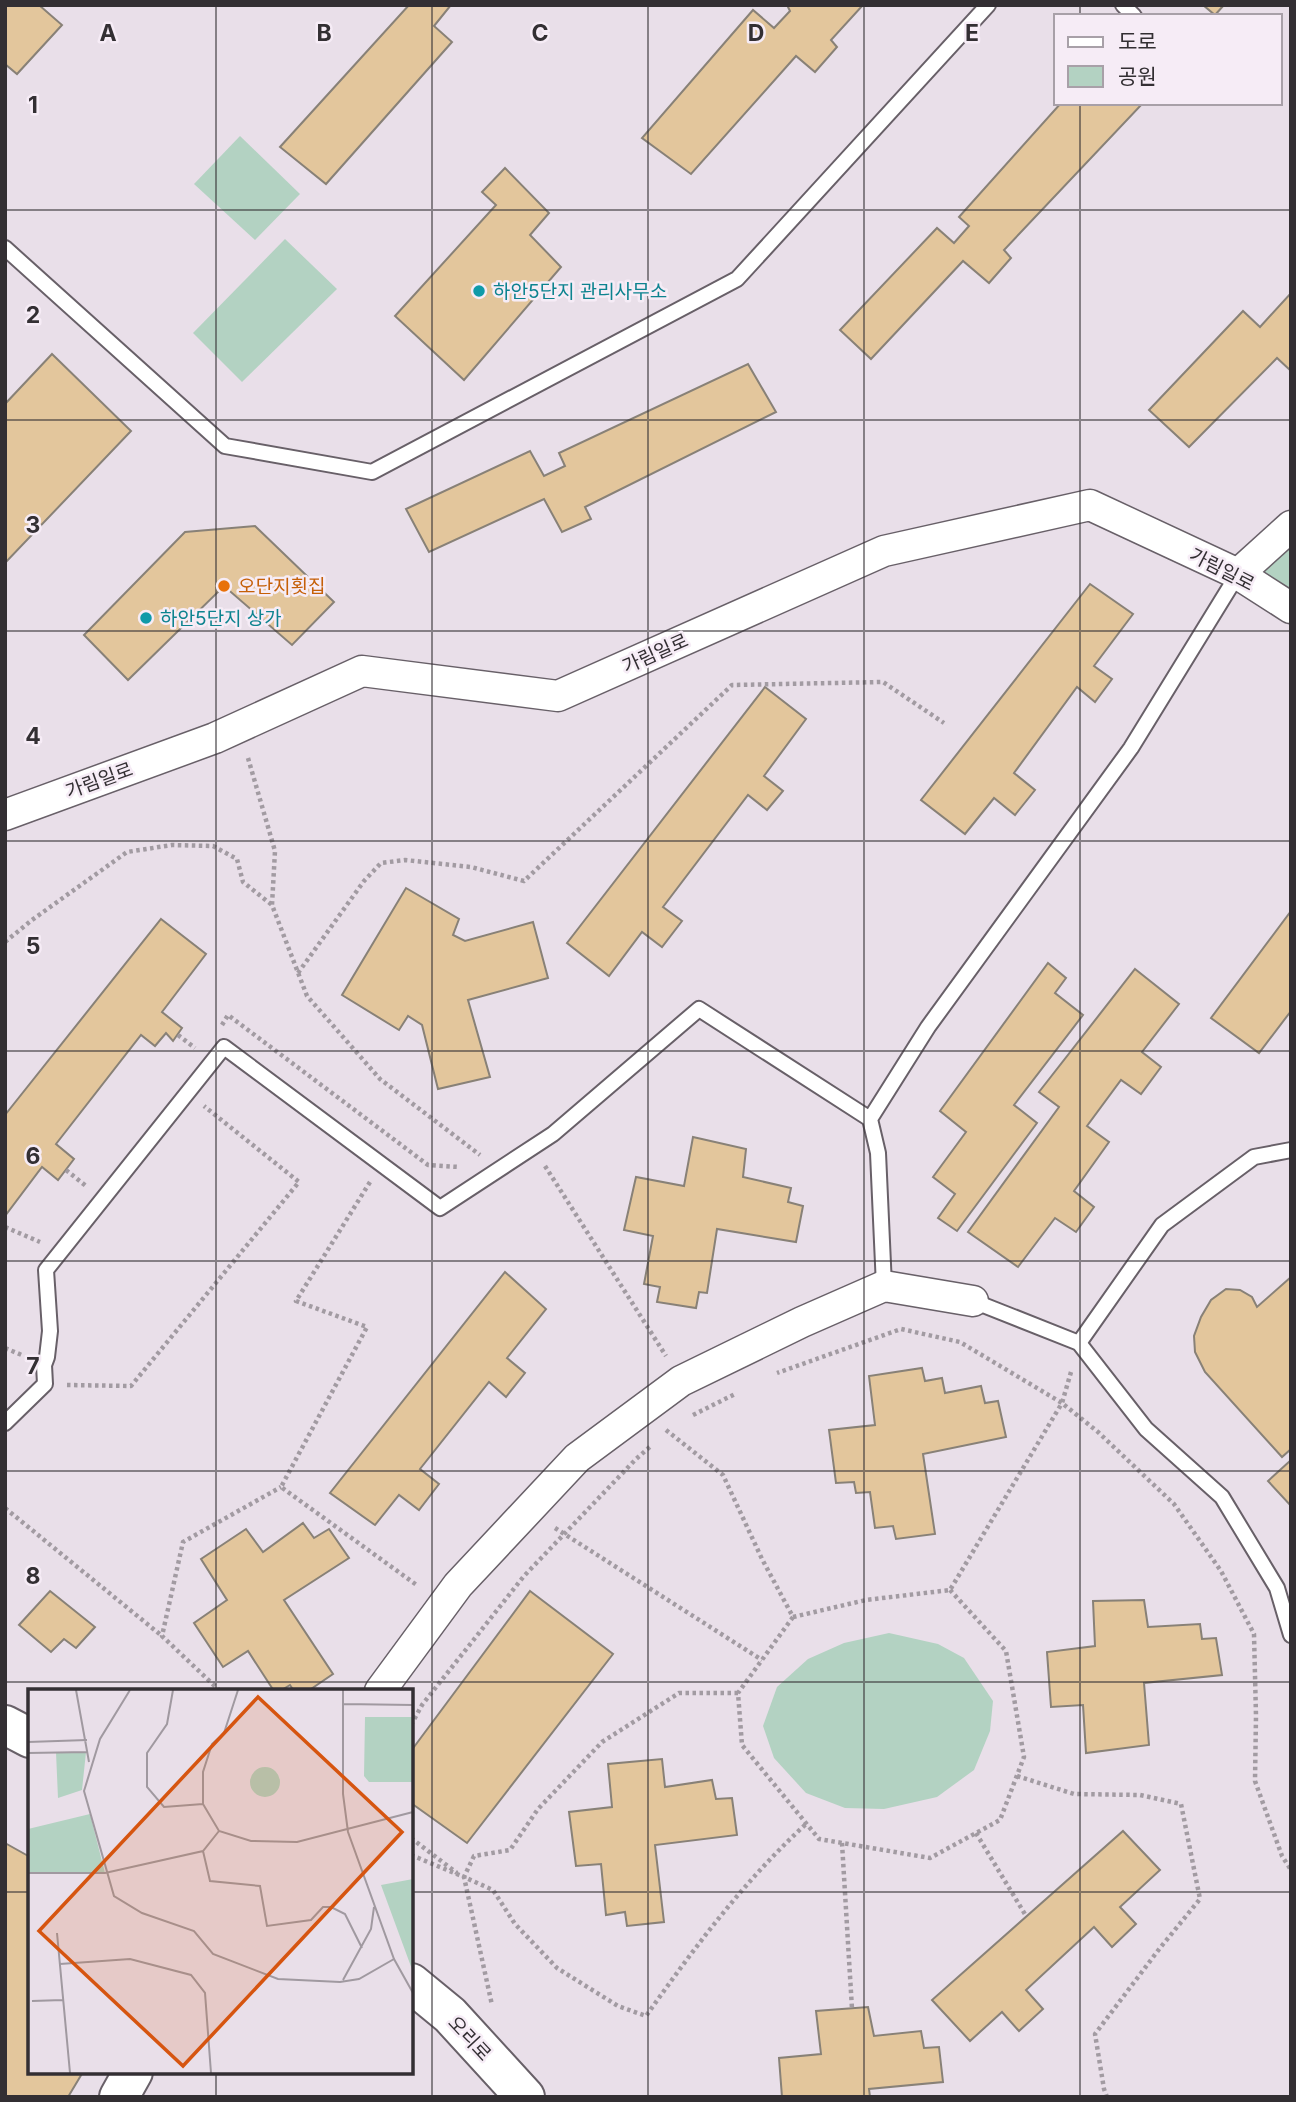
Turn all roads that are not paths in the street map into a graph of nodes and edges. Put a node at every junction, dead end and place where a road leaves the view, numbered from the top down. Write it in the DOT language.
graph roads {
  1 [pos="988,5"];
  2 [pos="5,248"];
  3 [pos="1291,526"];
  4 [pos="1238,574"];
  5 [pos="1291,608"];
  6 [pos="5,814"];
  7 [pos="870,1119"];
  8 [pos="1291,1150"];
  9 [pos="884,1286"];
  10 [pos="973,1301"];
  11 [pos="1079,1343"];
  12 [pos="5,1423"];
  13 [pos="1291,1636"];
  14 [pos="381,1689"];
  15 [pos="5,1725"];
  16 [pos="28,1737"];
  17 [pos="413,1985"];
  18 [pos="132,2074"];
  19 [pos="119,2097"];
  20 [pos="525,2097"];
  1 -- 2 [label="lane"];
  3 -- 4 [label="street"];
  4 -- 5 [label="street, 가림일로"];
  4 -- 6 [label="street, 가림일로"];
  4 -- 7 [label="lane"];
  7 -- 9 [label="lane"];
  7 -- 12 [label="lane"];
  8 -- 11 [label="lane"];
  9 -- 10 [label="street"];
  9 -- 14 [label="street"];
  10 -- 11 [label="lane"];
  11 -- 13 [label="lane"];
  15 -- 16 [label="main road"];
  17 -- 20 [label="main road, 오리로"];
  18 -- 19 [label="main road"];
}
